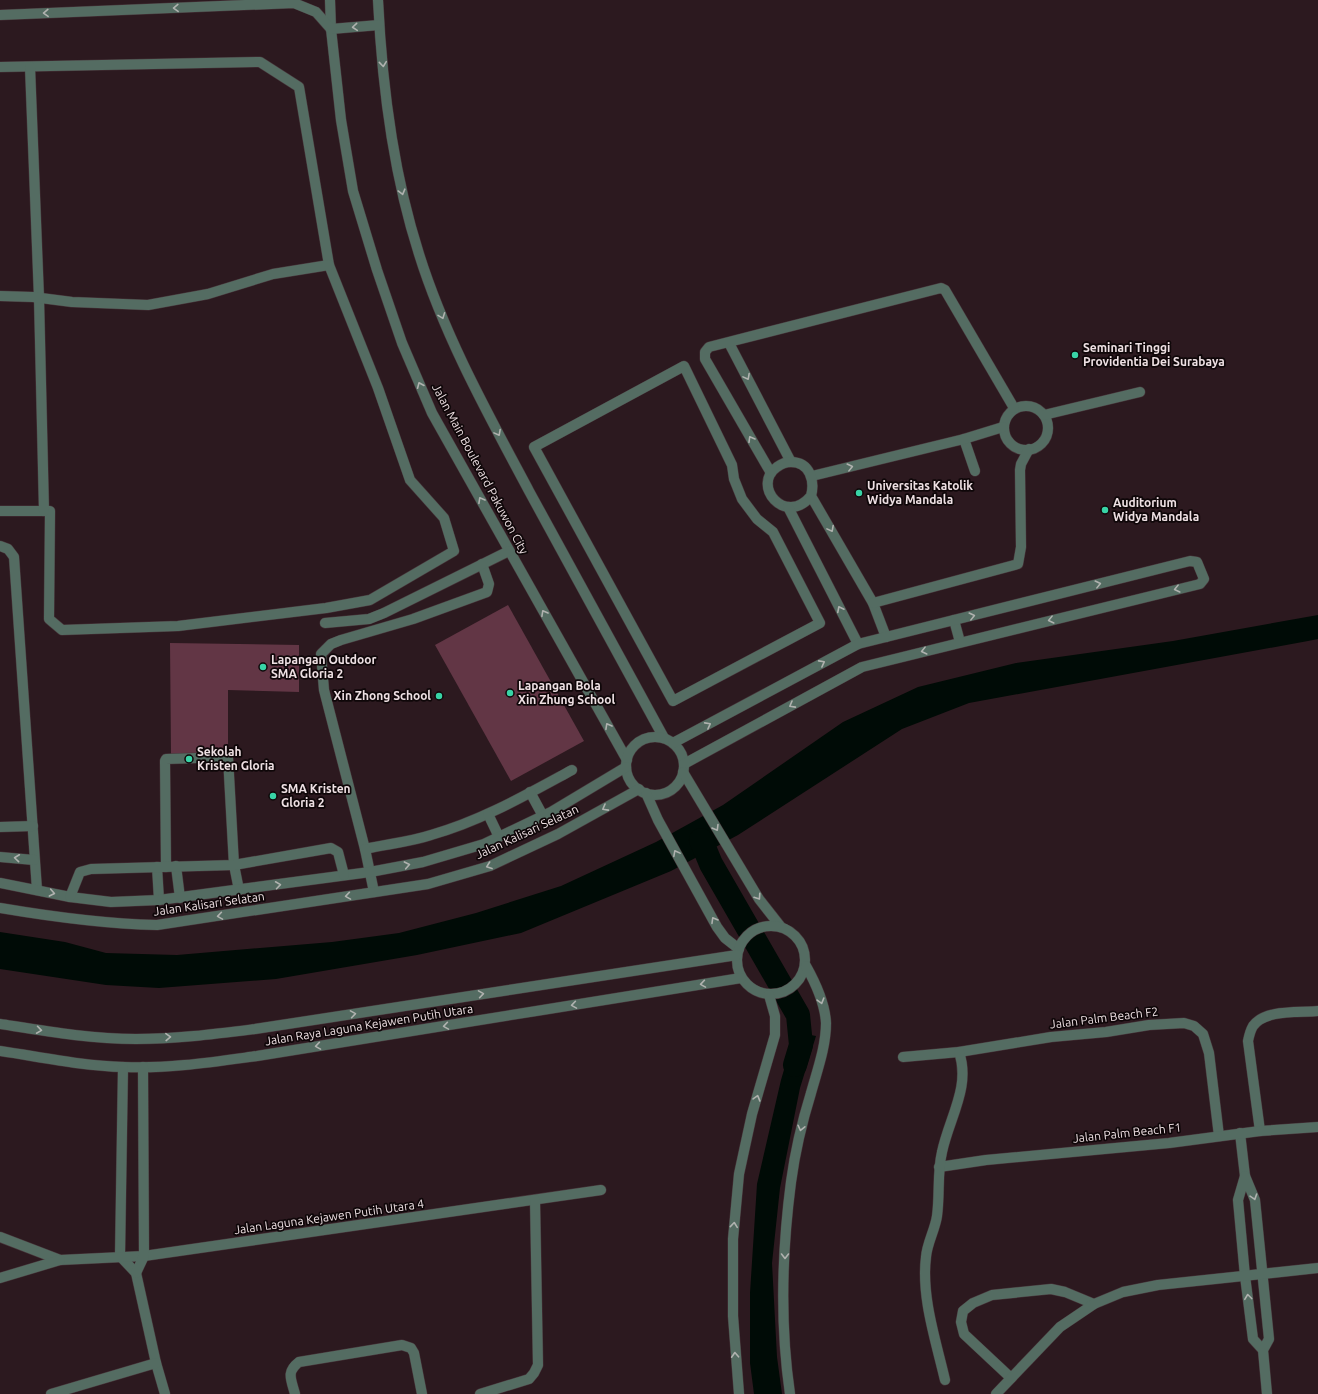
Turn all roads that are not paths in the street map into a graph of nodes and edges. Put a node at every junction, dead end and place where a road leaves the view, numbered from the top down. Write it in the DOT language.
graph roads {
  1 [pos="330,0"];
  2 [pos="378,0"];
  3 [pos="294,1"];
  4 [pos="0,15"];
  5 [pos="379,25"];
  6 [pos="331,29"];
  7 [pos="0,67"];
  8 [pos="30,67"];
  9 [pos="329,265"];
  10 [pos="0,296"];
  11 [pos="39,298"];
  12 [pos="728,343"];
  13 [pos="1140,392"];
  14 [pos="1014,408"];
  15 [pos="1044,415"];
  16 [pos="1003,427"];
  17 [pos="964,439"];
  18 [pos="1029,450"];
  19 [pos="791,462"];
  20 [pos="975,472"];
  21 [pos="771,473"];
  22 [pos="812,476"];
  23 [pos="811,496"];
  24 [pos="788,507"];
  25 [pos="0,511"];
  26 [pos="44,511"];
  27 [pos="0,546"];
  28 [pos="509,551"];
  29 [pos="482,564"];
  30 [pos="872,603"];
  31 [pos="954,620"];
  32 [pos="339,622"];
  33 [pos="325,623"];
  34 [pos="820,623"];
  35 [pos="886,637"];
  36 [pos="341,640"];
  37 [pos="960,642"];
  38 [pos="858,644"];
  39 [pos="669,741"];
  40 [pos="627,764"];
  41 [pos="684,768"];
  42 [pos="572,770"];
  43 [pos="643,791"];
  44 [pos="530,792"];
  45 [pos="488,814"];
  46 [pos="543,816"];
  47 [pos="33,826"];
  48 [pos="0,827"];
  49 [pos="499,837"];
  50 [pos="365,849"];
  51 [pos="0,856"];
  52 [pos="34,860"];
  53 [pos="234,865"];
  54 [pos="166,867"];
  55 [pos="370,872"];
  56 [pos="344,875"];
  57 [pos="0,884"];
  58 [pos="37,890"];
  59 [pos="239,890"];
  60 [pos="374,892"];
  61 [pos="70,897"];
  62 [pos="180,898"];
  63 [pos="159,900"];
  64 [pos="0,908"];
  65 [pos="781,927"];
  66 [pos="738,952"];
  67 [pos="806,966"];
  68 [pos="741,978"];
  69 [pos="769,995"];
  70 [pos="1318,1011"];
  71 [pos="0,1024"];
  72 [pos="0,1051"];
  73 [pos="959,1052"];
  74 [pos="903,1057"];
  75 [pos="123,1067"];
  76 [pos="143,1068"];
  77 [pos="1318,1127"];
  78 [pos="1260,1131"];
  79 [pos="1240,1133"];
  80 [pos="1219,1136"];
  81 [pos="939,1167"];
  82 [pos="1245,1176"];
  83 [pos="600,1190"];
  84 [pos="535,1200"];
  85 [pos="0,1237"];
  86 [pos="120,1256"];
  87 [pos="144,1256"];
  88 [pos="60,1260"];
  89 [pos="1318,1268"];
  90 [pos="136,1273"];
  91 [pos="1263,1274"];
  92 [pos="1245,1276"];
  93 [pos="0,1278"];
  94 [pos="1094,1304"];
  95 [pos="1263,1350"];
  96 [pos="156,1363"];
  97 [pos="1011,1378"];
  98 [pos="945,1380"];
  99 [pos="51,1394"];
  100 [pos="165,1394"];
  101 [pos="295,1394"];
  102 [pos="422,1394"];
  103 [pos="480,1394"];
  104 [pos="739,1394"];
  105 [pos="790,1394"];
  106 [pos="996,1394"];
  107 [pos="1267,1394"];
  1 -- 6 [label="street, Jalan Main Boulevard Pakuwon City"];
  2 -- 5 [label="street"];
  3 -- 4 [label="street, one-way"];
  3 -- 6 [label="street"];
  5 -- 6 [label="street, one-way"];
  5 -- 39 [label="street, one-way"];
  28 -- 6 [label="street, Jalan Main Boulevard Pakuwon City, one-way"];
  7 -- 8 [label="street"];
  8 -- 9 [label="street"];
  8 -- 11 [label="street"];
  9 -- 11 [label="street"];
  9 -- 26 [label="street"];
  10 -- 11 [label="street"];
  11 -- 26 [label="street"];
  12 -- 14 [label="street"];
  12 -- 19 [label="street, one-way"];
  21 -- 12 [label="street, one-way"];
  13 -- 15 [label="street"];
  14 -- 15 [label="street"];
  14 -- 16 [label="street"];
  15 -- 18 [label="street"];
  16 -- 17 [label="street"];
  16 -- 18 [label="street"];
  17 -- 20 [label="street"];
  22 -- 17 [label="street, one-way"];
  18 -- 30 [label="street"];
  19 -- 21 [label="street"];
  19 -- 22 [label="street"];
  21 -- 24 [label="street"];
  22 -- 23 [label="street"];
  23 -- 24 [label="street"];
  23 -- 30 [label="street, one-way"];
  38 -- 24 [label="street, one-way"];
  25 -- 26 [label="street"];
  27 -- 47 [label="street"];
  28 -- 29 [label="street"];
  40 -- 28 [label="street, Jalan Main Boulevard Pakuwon City, one-way"];
  29 -- 32 [label="street"];
  29 -- 36 [label="street"];
  30 -- 35 [label="street"];
  31 -- 35 [label="street"];
  31 -- 37 [label="street"];
  31 -- 37 [label="street, one-way"];
  32 -- 33 [label="street"];
  32 -- 36 [label="street"];
  34 -- 34 [label="street"];
  35 -- 38 [label="street"];
  36 -- 50 [label="street"];
  37 -- 41 [label="street, one-way"];
  39 -- 38 [label="street, one-way"];
  39 -- 40 [label="street"];
  39 -- 41 [label="street"];
  40 -- 43 [label="street"];
  40 -- 46 [label="street, Jalan Kalisari Selatan"];
  41 -- 43 [label="street"];
  41 -- 65 [label="street, one-way"];
  42 -- 44 [label="street"];
  43 -- 60 [label="street, Jalan Kalisari Selatan, one-way"];
  66 -- 43 [label="street, one-way"];
  44 -- 45 [label="street"];
  44 -- 46 [label="street"];
  45 -- 49 [label="street"];
  45 -- 50 [label="street"];
  46 -- 49 [label="street, Jalan Kalisari Selatan"];
  47 -- 48 [label="street"];
  47 -- 52 [label="street"];
  55 -- 49 [label="street, Jalan Kalisari Selatan, one-way"];
  50 -- 55 [label="street"];
  52 -- 51 [label="street, one-way"];
  52 -- 58 [label="street"];
  53 -- 54 [label="street"];
  53 -- 54 [label="street"];
  53 -- 56 [label="street"];
  53 -- 59 [label="street"];
  54 -- 61 [label="street"];
  54 -- 62 [label="street"];
  54 -- 63 [label="street"];
  55 -- 56 [label="street, Jalan Kalisari Selatan"];
  55 -- 60 [label="street"];
  59 -- 56 [label="street, Jalan Kalisari Selatan, one-way"];
  57 -- 58 [label="street, Jalan Kalisari Selatan"];
  58 -- 61 [label="street, Jalan Kalisari Selatan, one-way"];
  59 -- 62 [label="street, Jalan Kalisari Selatan"];
  60 -- 64 [label="street, Jalan Kalisari Selatan, one-way"];
  61 -- 63 [label="street, Jalan Kalisari Selatan"];
  62 -- 63 [label="street, Jalan Kalisari Selatan"];
  65 -- 66 [label="street"];
  65 -- 67 [label="street"];
  66 -- 68 [label="street"];
  71 -- 66 [label="street, Jalan Raya Laguna Kejawen Putih Utara, one-way"];
  67 -- 69 [label="street"];
  67 -- 105 [label="street, one-way"];
  68 -- 69 [label="street"];
  68 -- 76 [label="street, Jalan Raya Laguna Kejawen Putih Utara, one-way"];
  104 -- 69 [label="street, one-way"];
  70 -- 78 [label="street"];
  72 -- 75 [label="street, Jalan Raya Laguna Kejawen Putih Utara"];
  73 -- 74 [label="street, Jalan Palm Beach F2"];
  73 -- 80 [label="street, Jalan Palm Beach F2"];
  73 -- 81 [label="street"];
  75 -- 76 [label="street, Jalan Raya Laguna Kejawen Putih Utara"];
  75 -- 86 [label="street"];
  76 -- 87 [label="street"];
  77 -- 78 [label="street, Jalan Palm Beach F1"];
  78 -- 79 [label="street, Jalan Palm Beach F1"];
  79 -- 80 [label="street, Jalan Palm Beach F1"];
  79 -- 82 [label="street"];
  80 -- 81 [label="street, Jalan Palm Beach F1"];
  81 -- 98 [label="street"];
  82 -- 91 [label="street, one-way"];
  82 -- 92 [label="street"];
  83 -- 84 [label="street, Jalan Laguna Kejawen Putih Utara 4"];
  84 -- 87 [label="street, Jalan Laguna Kejawen Putih Utara 4"];
  84 -- 103 [label="street"];
  85 -- 88 [label="street, Jalan Laguna Kejawen Putih Utara 4"];
  86 -- 87 [label="street, Jalan Laguna Kejawen Putih Utara 4"];
  86 -- 88 [label="street, Jalan Laguna Kejawen Putih Utara 4"];
  86 -- 90 [label="street"];
  87 -- 90 [label="street"];
  88 -- 93 [label="street, Jalan Laguna Kejawen Putih Utara 4"];
  89 -- 91 [label="street"];
  90 -- 96 [label="street"];
  91 -- 92 [label="street"];
  91 -- 95 [label="street"];
  92 -- 94 [label="street"];
  95 -- 92 [label="street, one-way"];
  94 -- 97 [label="street"];
  94 -- 97 [label="street"];
  95 -- 107 [label="street"];
  96 -- 99 [label="street"];
  96 -- 100 [label="street"];
  97 -- 106 [label="street"];
  101 -- 102 [label="street"];
}
